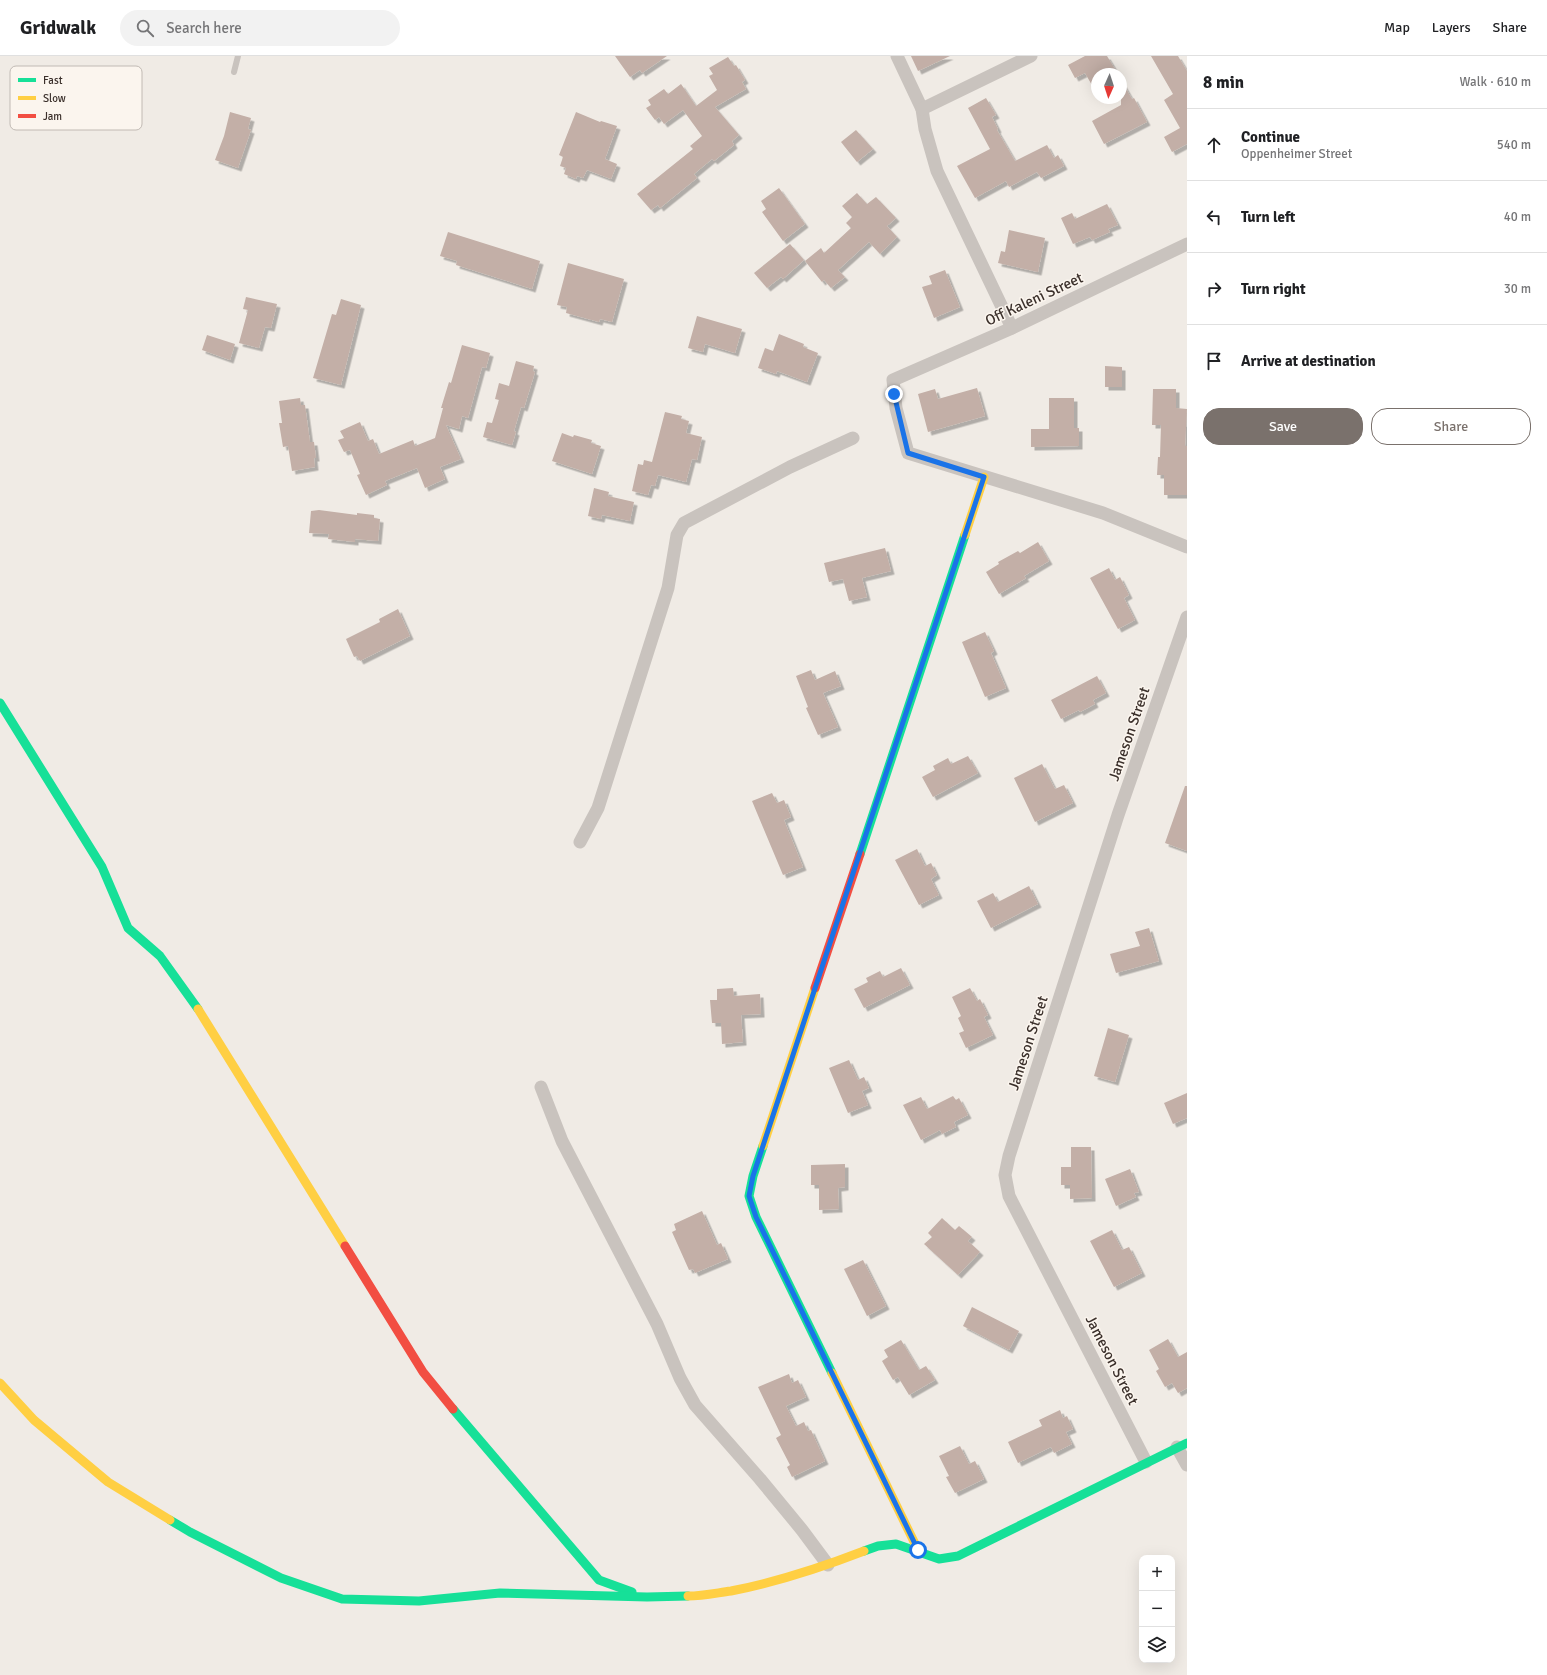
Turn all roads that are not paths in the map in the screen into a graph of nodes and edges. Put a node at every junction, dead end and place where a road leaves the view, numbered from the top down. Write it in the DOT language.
graph roads {
  1 [pos="238,56"];
  2 [pos="897,56"];
  3 [pos="1031,56"];
  4 [pos="234,72"];
  5 [pos="922,109"];
  6 [pos="1187,244"];
  7 [pos="1012,328"];
  8 [pos="853,438"];
  9 [pos="984,477"];
  10 [pos="1187,547"];
  11 [pos="1187,617"];
  12 [pos="0,703"];
  13 [pos="580,842"];
  14 [pos="541,1087"];
  15 [pos="0,1383"];
  16 [pos="1182,1445"];
  17 [pos="1146,1462"];
  18 [pos="1187,1465"];
  19 [pos="918,1550"];
  20 [pos="828,1565"];
  21 [pos="647,1597"];
  1 -- 4 [label="lane"];
  2 -- 5 [label="street"];
  3 -- 5 [label="street"];
  5 -- 7 [label="street"];
  6 -- 7 [label="street, Off Kaleni Street"];
  7 -- 9 [label="street, Off Kaleni Street"];
  8 -- 13 [label="street"];
  9 -- 10 [label="street"];
  9 -- 19 [label="street"];
  11 -- 17 [label="street, Jameson Street"];
  12 -- 21 [label="street"];
  14 -- 20 [label="street"];
  15 -- 21 [label="street"];
  16 -- 17 [label="street"];
  16 -- 18 [label="street"];
  17 -- 19 [label="street"];
  19 -- 20 [label="street"];
  20 -- 21 [label="street"];
}
